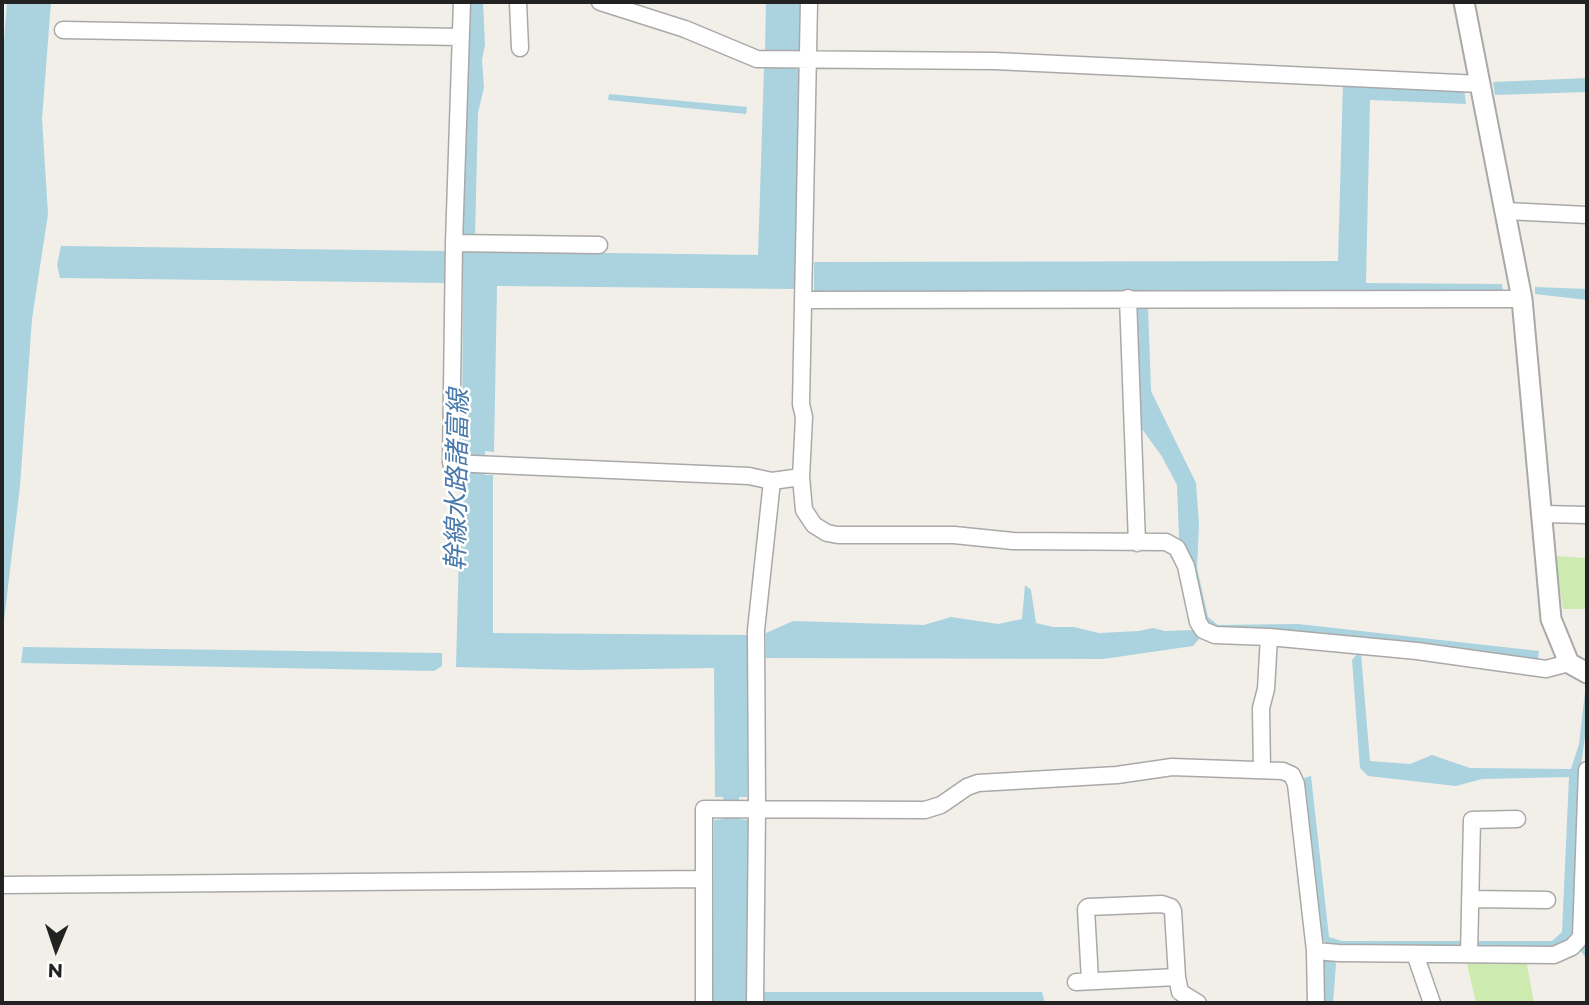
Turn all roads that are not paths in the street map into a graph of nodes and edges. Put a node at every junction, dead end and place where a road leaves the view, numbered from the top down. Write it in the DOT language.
graph roads {
  1 [pos="462,2"];
  2 [pos="518,2"];
  3 [pos="600,2"];
  4 [pos="810,2"];
  5 [pos="1464,2"];
  6 [pos="63,30"];
  7 [pos="460,37"];
  8 [pos="520,48"];
  9 [pos="808,60"];
  10 [pos="1480,83"];
  11 [pos="1506,211"];
  12 [pos="1587,215"];
  13 [pos="454,243"];
  14 [pos="599,245"];
  15 [pos="1128,298"];
  16 [pos="1521,299"];
  17 [pos="803,300"];
  18 [pos="801,477"];
  19 [pos="772,481"];
  20 [pos="1543,513"];
  21 [pos="1587,515"];
  22 [pos="1137,543"];
  23 [pos="1269,637"];
  24 [pos="1569,663"];
  25 [pos="1587,673"];
  26 [pos="1262,769"];
  27 [pos="1587,778"];
  28 [pos="757,809"];
  29 [pos="1517,820"];
  30 [pos="704,879"];
  31 [pos="2,885"];
  32 [pos="1470,899"];
  33 [pos="1547,900"];
  34 [pos="1580,941"];
  35 [pos="1315,951"];
  36 [pos="1415,954"];
  37 [pos="1469,954"];
  38 [pos="1177,977"];
  39 [pos="704,1003"];
  40 [pos="755,1003"];
  41 [pos="1198,1003"];
  42 [pos="1317,1003"];
  43 [pos="1432,1003"];
  1 -- 7 [label="street"];
  2 -- 8 [label="street"];
  3 -- 9 [label="street"];
  4 -- 9 [label="street"];
  5 -- 10 [label="street"];
  6 -- 7 [label="street"];
  7 -- 13 [label="street"];
  9 -- 10 [label="street"];
  9 -- 17 [label="street"];
  10 -- 11 [label="street"];
  11 -- 12 [label="street"];
  11 -- 16 [label="street"];
  13 -- 14 [label="street"];
  13 -- 19 [label="street"];
  15 -- 16 [label="street"];
  15 -- 17 [label="street"];
  15 -- 22 [label="street"];
  16 -- 20 [label="street"];
  17 -- 18 [label="street"];
  18 -- 19 [label="street"];
  18 -- 22 [label="street"];
  19 -- 28 [label="street"];
  20 -- 21 [label="street"];
  20 -- 24 [label="street"];
  22 -- 23 [label="street"];
  23 -- 24 [label="street"];
  23 -- 26 [label="street"];
  24 -- 25 [label="street"];
  26 -- 28 [label="street"];
  26 -- 35 [label="street"];
  27 -- 34 [label="street"];
  28 -- 30 [label="street"];
  28 -- 40 [label="street"];
  29 -- 32 [label="street"];
  30 -- 31 [label="street"];
  30 -- 39 [label="street"];
  32 -- 33 [label="street"];
  32 -- 37 [label="street"];
  34 -- 37 [label="street"];
  35 -- 36 [label="street"];
  35 -- 42 [label="street"];
  36 -- 37 [label="street"];
  36 -- 43 [label="street"];
  38 -- 38 [label="street"];
  38 -- 41 [label="street"];
}
